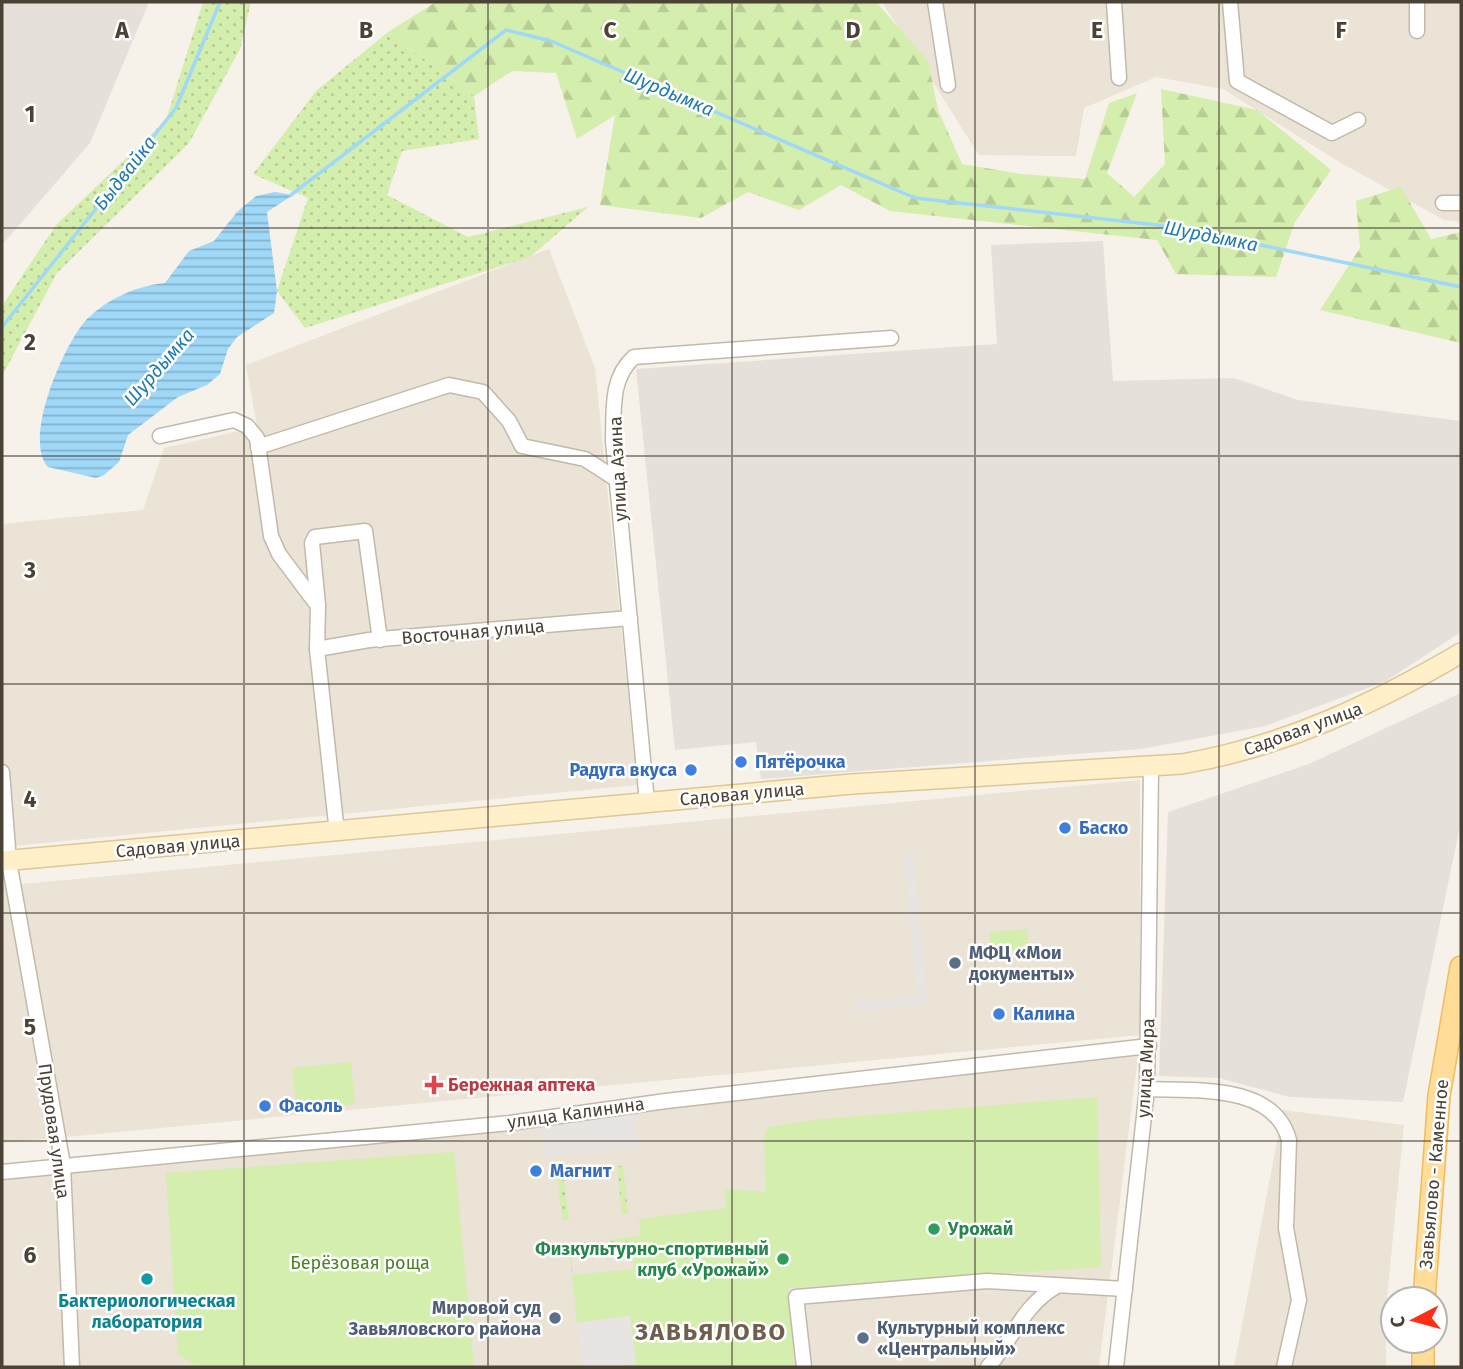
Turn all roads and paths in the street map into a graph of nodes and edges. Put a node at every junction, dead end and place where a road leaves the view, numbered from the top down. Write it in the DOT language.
graph roads {
  1 [pos="935,2"];
  2 [pos="1114,2"];
  3 [pos="1230,2"];
  4 [pos="1417,2"];
  5 [pos="1417,31"];
  6 [pos="1119,78"];
  7 [pos="948,85"];
  8 [pos="1358,120"];
  9 [pos="1443,203"];
  10 [pos="1461,203"];
  11 [pos="891,338"];
  12 [pos="160,436"];
  13 [pos="258,447"];
  14 [pos="616,479"];
  15 [pos="318,606"];
  16 [pos="630,618"];
  17 [pos="380,639"];
  18 [pos="317,649"];
  19 [pos="1461,653"];
  20 [pos="1151,768"];
  21 [pos="2,772"];
  22 [pos="647,802"];
  23 [pos="337,833"];
  24 [pos="6,861"];
  25 [pos="1461,967"];
  26 [pos="1149,1046"];
  27 [pos="1147,1089"];
  28 [pos="62,1165"];
  29 [pos="2,1172"];
  30 [pos="1425,1285"];
  31 [pos="1057,1286"];
  32 [pos="1125,1289"];
  33 [pos="72,1367"];
  34 [pos="804,1367"];
  35 [pos="988,1367"];
  36 [pos="1116,1367"];
  37 [pos="1284,1367"];
  1 -- 7 [label="street"];
  2 -- 6 [label="street"];
  3 -- 8 [label="street"];
  4 -- 5 [label="street"];
  9 -- 10 [label="street"];
  11 -- 14 [label="street, улица Азина"];
  12 -- 13 [label="street"];
  13 -- 14 [label="street"];
  13 -- 15 [label="street"];
  14 -- 16 [label="street, улица Азина"];
  15 -- 17 [label="street"];
  15 -- 18 [label="street"];
  16 -- 17 [label="street, Восточная улица"];
  16 -- 22 [label="street, улица Азина"];
  17 -- 18 [label="street, Восточная улица"];
  18 -- 23 [label="street"];
  19 -- 20 [label="street, Садовая улица"];
  20 -- 22 [label="street, Садовая улица"];
  20 -- 26 [label="street, улица Мира"];
  21 -- 24 [label="street, Прудовая улица"];
  22 -- 23 [label="street, Садовая улица"];
  23 -- 24 [label="street, Садовая улица"];
  24 -- 28 [label="street, Прудовая улица"];
  25 -- 30 [label="main road, Завьялово - Каменное"];
  26 -- 27 [label="street, улица Мира"];
  26 -- 28 [label="street, улица Калинина"];
  27 -- 32 [label="street, улица Мира"];
  27 -- 37 [label="street"];
  28 -- 29 [label="street, улица Калинина"];
  28 -- 33 [label="street, Прудовая улица"];
  31 -- 32 [label="street"];
  31 -- 34 [label="street"];
  31 -- 35 [label="street"];
  32 -- 36 [label="street, улица Мира"];
}
